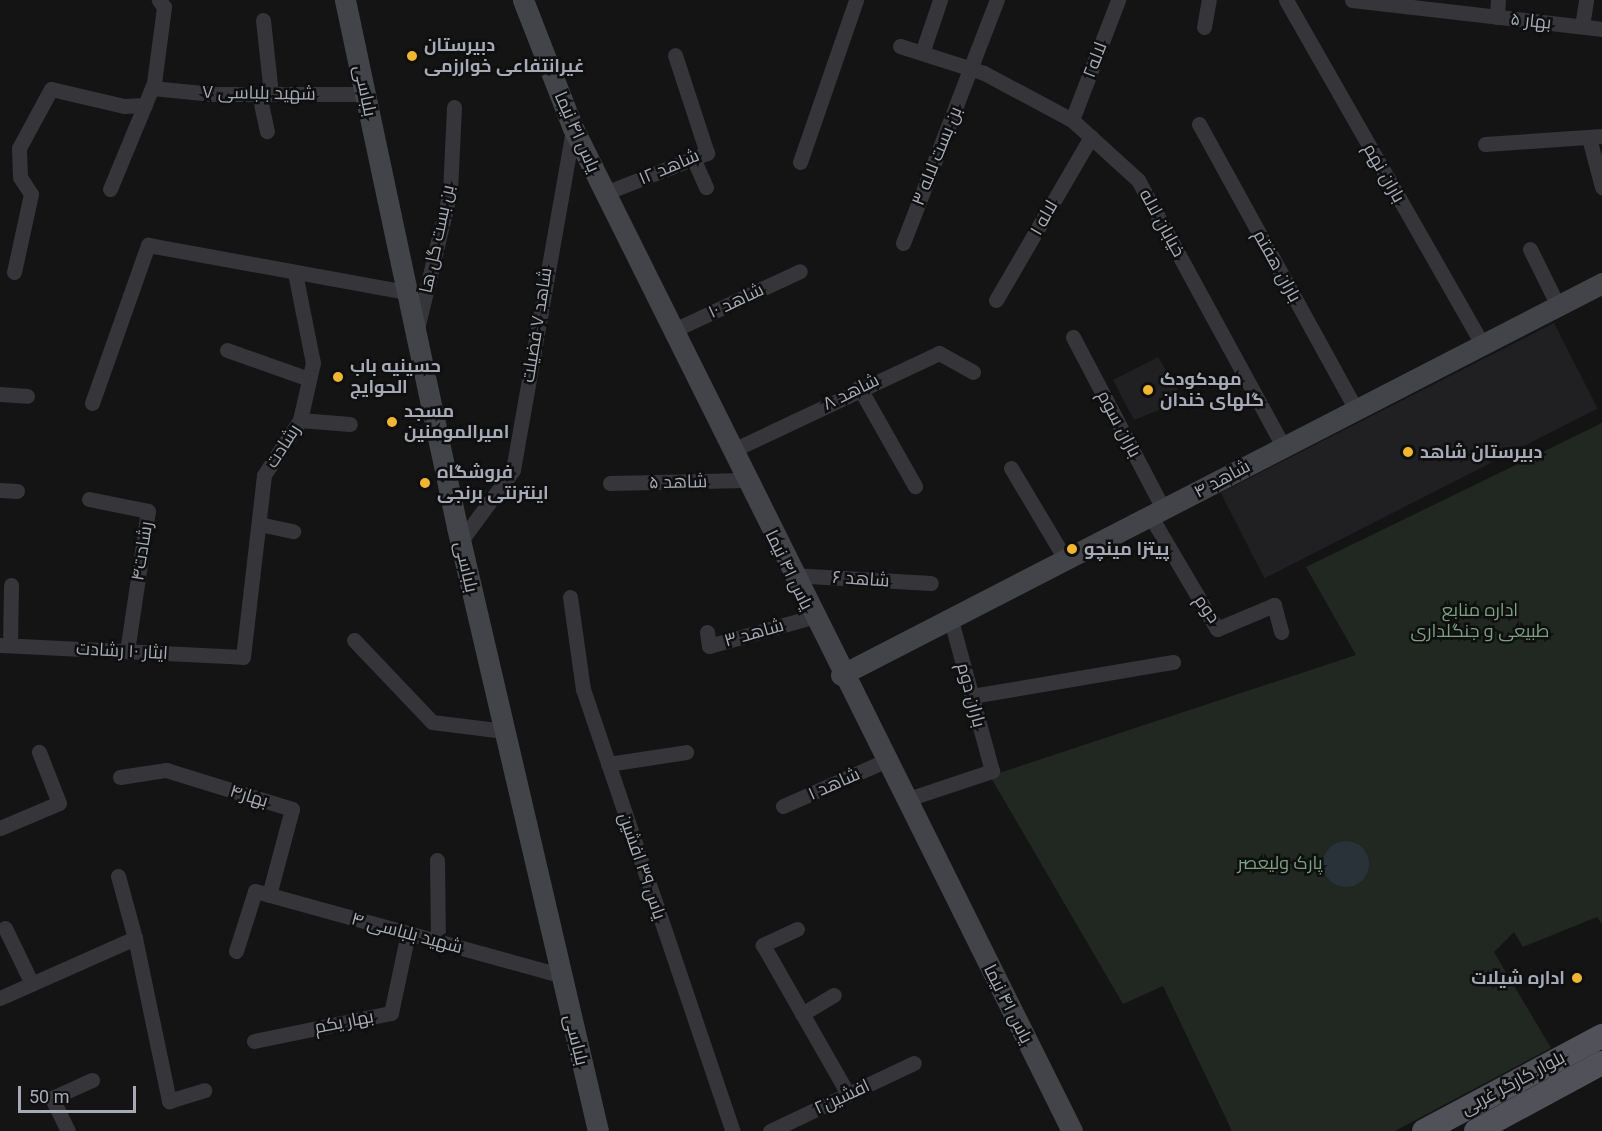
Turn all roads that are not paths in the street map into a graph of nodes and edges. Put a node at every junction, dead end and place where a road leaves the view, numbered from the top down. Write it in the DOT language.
graph roads {
  1 [pos="159,0"];
  2 [pos="345,0"];
  3 [pos="523,0"];
  4 [pos="856,0"];
  5 [pos="940,0"];
  6 [pos="996,0"];
  7 [pos="1118,0"];
  8 [pos="1209,0"];
  9 [pos="1286,0"];
  10 [pos="1352,0"];
  11 [pos="1498,0"];
  12 [pos="1586,0"];
  13 [pos="1412,3"];
  14 [pos="1497,17"];
  15 [pos="263,20"];
  16 [pos="1582,26"];
  17 [pos="1204,27"];
  18 [pos="1602,29"];
  19 [pos="900,46"];
  20 [pos="922,53"];
  21 [pos="675,55"];
  22 [pos="972,69"];
  23 [pos="152,88"];
  24 [pos="265,94"];
  25 [pos="365,94"];
  26 [pos="145,105"];
  27 [pos="454,107"];
  28 [pos="1072,120"];
  29 [pos="1199,124"];
  30 [pos="573,128"];
  31 [pos="267,131"];
  32 [pos="1091,137"];
  33 [pos="1596,137"];
  34 [pos="1485,144"];
  35 [pos="693,158"];
  36 [pos="800,162"];
  37 [pos="706,187"];
  38 [pos="1602,187"];
  39 [pos="110,189"];
  40 [pos="605,193"];
  41 [pos="903,243"];
  42 [pos="1530,249"];
  43 [pos="14,272"];
  44 [pos="800,272"];
  45 [pos="295,273"];
  46 [pos="1602,283"];
  47 [pos="407,292"];
  48 [pos="996,300"];
  49 [pos="1558,306"];
  50 [pos="672,331"];
  51 [pos="416,335"];
  52 [pos="1073,338"];
  53 [pos="1483,346"];
  54 [pos="227,350"];
  55 [pos="973,372"];
  56 [pos="309,379"];
  57 [pos="859,387"];
  58 [pos="0,394"];
  59 [pos="27,396"];
  60 [pos="93,403"];
  61 [pos="1355,408"];
  62 [pos="300,420"];
  63 [pos="350,424"];
  64 [pos="1283,446"];
  65 [pos="731,451"];
  66 [pos="1011,468"];
  67 [pos="745,480"];
  68 [pos="610,483"];
  69 [pos="915,486"];
  70 [pos="0,490"];
  71 [pos="17,491"];
  72 [pos="89,499"];
  73 [pos="1158,513"];
  74 [pos="259,525"];
  75 [pos="293,531"];
  76 [pos="460,542"];
  77 [pos="1067,562"];
  78 [pos="791,575"];
  79 [pos="931,583"];
  80 [pos="11,585"];
  81 [pos="570,597"];
  82 [pos="812,617"];
  83 [pos="951,620"];
  84 [pos="707,632"];
  85 [pos="1281,632"];
  86 [pos="354,640"];
  87 [pos="5,645"];
  88 [pos="127,651"];
  89 [pos="243,657"];
  90 [pos="1173,662"];
  91 [pos="841,675"];
  92 [pos="972,696"];
  93 [pos="504,731"];
  94 [pos="39,752"];
  95 [pos="686,752"];
  96 [pos="885,761"];
  97 [pos="608,764"];
  98 [pos="120,777"];
  99 [pos="905,800"];
  100 [pos="783,806"];
  101 [pos="0,828"];
  102 [pos="437,860"];
  103 [pos="118,876"];
  104 [pos="262,893"];
  105 [pos="5,928"];
  106 [pos="796,929"];
  107 [pos="408,933"];
  108 [pos="135,938"];
  109 [pos="438,942"];
  110 [pos="236,951"];
  111 [pos="560,975"];
  112 [pos="32,984"];
  113 [pos="834,995"];
  114 [pos="0,998"];
  115 [pos="802,1014"];
  116 [pos="1602,1036"];
  117 [pos="254,1041"];
  118 [pos="914,1063"];
  119 [pos="1602,1063"];
  120 [pos="92,1080"];
  121 [pos="204,1090"];
  122 [pos="848,1094"];
  123 [pos="68,1131"];
  124 [pos="598,1131"];
  125 [pos="733,1131"];
  126 [pos="770,1131"];
  127 [pos="1072,1131"];
  128 [pos="1424,1131"];
  129 [pos="1476,1131"];
  1 -- 23 [label="street"];
  2 -- 25 [label="street, بلباسی"];
  3 -- 30 [label="street, یاس ۴۱ نیما"];
  4 -- 36 [label="street"];
  5 -- 20 [label="street"];
  6 -- 22 [label="street, بن بست لاله ۳"];
  7 -- 28 [label="street, لاله۲"];
  8 -- 17 [label="street"];
  9 -- 53 [label="street, باران نهم"];
  10 -- 13 [label="street, بهار ۵"];
  11 -- 14 [label="street"];
  12 -- 16 [label="street"];
  13 -- 14 [label="street, بهار ۵"];
  14 -- 16 [label="street, بهار ۵"];
  15 -- 24 [label="street"];
  16 -- 18 [label="street, بهار ۵"];
  19 -- 20 [label="street, خیابان لاله"];
  20 -- 22 [label="street, خیابان لاله"];
  21 -- 35 [label="street, شاهد ۱۲"];
  22 -- 28 [label="street, خیابان لاله"];
  22 -- 41 [label="street, بن بست لاله ۳"];
  23 -- 24 [label="street, شهید بلباسی ۷"];
  23 -- 26 [label="street"];
  24 -- 25 [label="street, شهید بلباسی ۷"];
  24 -- 31 [label="street"];
  25 -- 47 [label="street, بلباسی"];
  26 -- 39 [label="street"];
  26 -- 43 [label="street"];
  27 -- 51 [label="street, بن بست گل ها"];
  28 -- 32 [label="street, خیابان لاله"];
  29 -- 61 [label="street, باران هفتم"];
  30 -- 40 [label="street, یاس ۴۱ نیما"];
  30 -- 76 [label="street, شاهد ۷ فضیلت"];
  32 -- 48 [label="street, لاله ۱"];
  32 -- 64 [label="street, خیابان لاله"];
  33 -- 34 [label="street"];
  33 -- 38 [label="street"];
  35 -- 37 [label="street"];
  35 -- 40 [label="street, شاهد ۱۲"];
  40 -- 50 [label="street, یاس ۴۱ نیما"];
  42 -- 49 [label="street"];
  44 -- 50 [label="street, شاهد ۱۰"];
  45 -- 47 [label="street"];
  45 -- 56 [label="street, رشادت"];
  45 -- 60 [label="street"];
  46 -- 49 [label="street, شاهد ۴"];
  47 -- 51 [label="street, بلباسی"];
  49 -- 53 [label="street, شاهد ۴"];
  50 -- 65 [label="street, یاس ۴۱ نیما"];
  51 -- 76 [label="street, بلباسی"];
  52 -- 73 [label="street, باران سوم"];
  53 -- 61 [label="street, شاهد ۴"];
  54 -- 56 [label="street"];
  55 -- 57 [label="street, شاهد ۸"];
  56 -- 62 [label="street, رشادت"];
  57 -- 65 [label="street, شاهد ۸"];
  57 -- 69 [label="street"];
  58 -- 59 [label="street"];
  61 -- 64 [label="street, شاهد ۴"];
  62 -- 63 [label="street"];
  62 -- 74 [label="street, رشادت"];
  64 -- 73 [label="street, شاهد ۴"];
  65 -- 67 [label="street, یاس ۴۱ نیما"];
  66 -- 77 [label="street"];
  67 -- 68 [label="street, شاهد ۵"];
  67 -- 78 [label="street, یاس ۴۱ نیما"];
  70 -- 71 [label="street"];
  72 -- 88 [label="street, رشادت۴"];
  73 -- 77 [label="street, شاهد ۴"];
  73 -- 85 [label="street, دوم"];
  74 -- 75 [label="street"];
  74 -- 89 [label="street, رشادت"];
  76 -- 93 [label="street, بلباسی"];
  77 -- 83 [label="street, شاهد ۴"];
  78 -- 79 [label="street, شاهد ۶"];
  78 -- 82 [label="street, یاس ۴۱ نیما"];
  80 -- 87 [label="street"];
  81 -- 97 [label="street, یاس ۳۹ افشین"];
  82 -- 84 [label="street, شاهد ۳"];
  82 -- 91 [label="street, یاس ۴۱ نیما"];
  83 -- 91 [label="street, شاهد ۴"];
  83 -- 92 [label="street, باران دوم"];
  86 -- 93 [label="street"];
  87 -- 88 [label="street, ایثار ۱۰ رشادت"];
  88 -- 89 [label="street, ایثار ۱۰ رشادت"];
  90 -- 92 [label="street"];
  91 -- 96 [label="street, یاس ۴۱ نیما"];
  92 -- 99 [label="street, باران دوم"];
  93 -- 111 [label="street, بلباسی"];
  94 -- 101 [label="street"];
  95 -- 97 [label="street"];
  96 -- 99 [label="street, یاس ۴۱ نیما"];
  96 -- 100 [label="street, شاهد ۱"];
  97 -- 125 [label="street, یاس ۳۹ افشین"];
  98 -- 104 [label="street, بهار۴"];
  99 -- 127 [label="street, یاس ۴۱ نیما"];
  102 -- 109 [label="street"];
  103 -- 108 [label="street"];
  104 -- 107 [label="street, شهید بلباسی ۴"];
  104 -- 110 [label="street"];
  105 -- 112 [label="street"];
  106 -- 115 [label="street"];
  107 -- 109 [label="street, شهید بلباسی ۴"];
  107 -- 117 [label="street, بهار یکم"];
  108 -- 112 [label="street"];
  108 -- 121 [label="street"];
  109 -- 111 [label="street, شهید بلباسی ۴"];
  111 -- 124 [label="street, بلباسی"];
  112 -- 114 [label="street"];
  113 -- 115 [label="street"];
  115 -- 122 [label="street"];
  116 -- 128 [label="main road, بلوار کارگر غربی"];
  118 -- 122 [label="street, افشین۲"];
  119 -- 129 [label="main road, بلوار کارگر غربی"];
  120 -- 123 [label="street"];
  122 -- 126 [label="street, افشین۲"];
}
